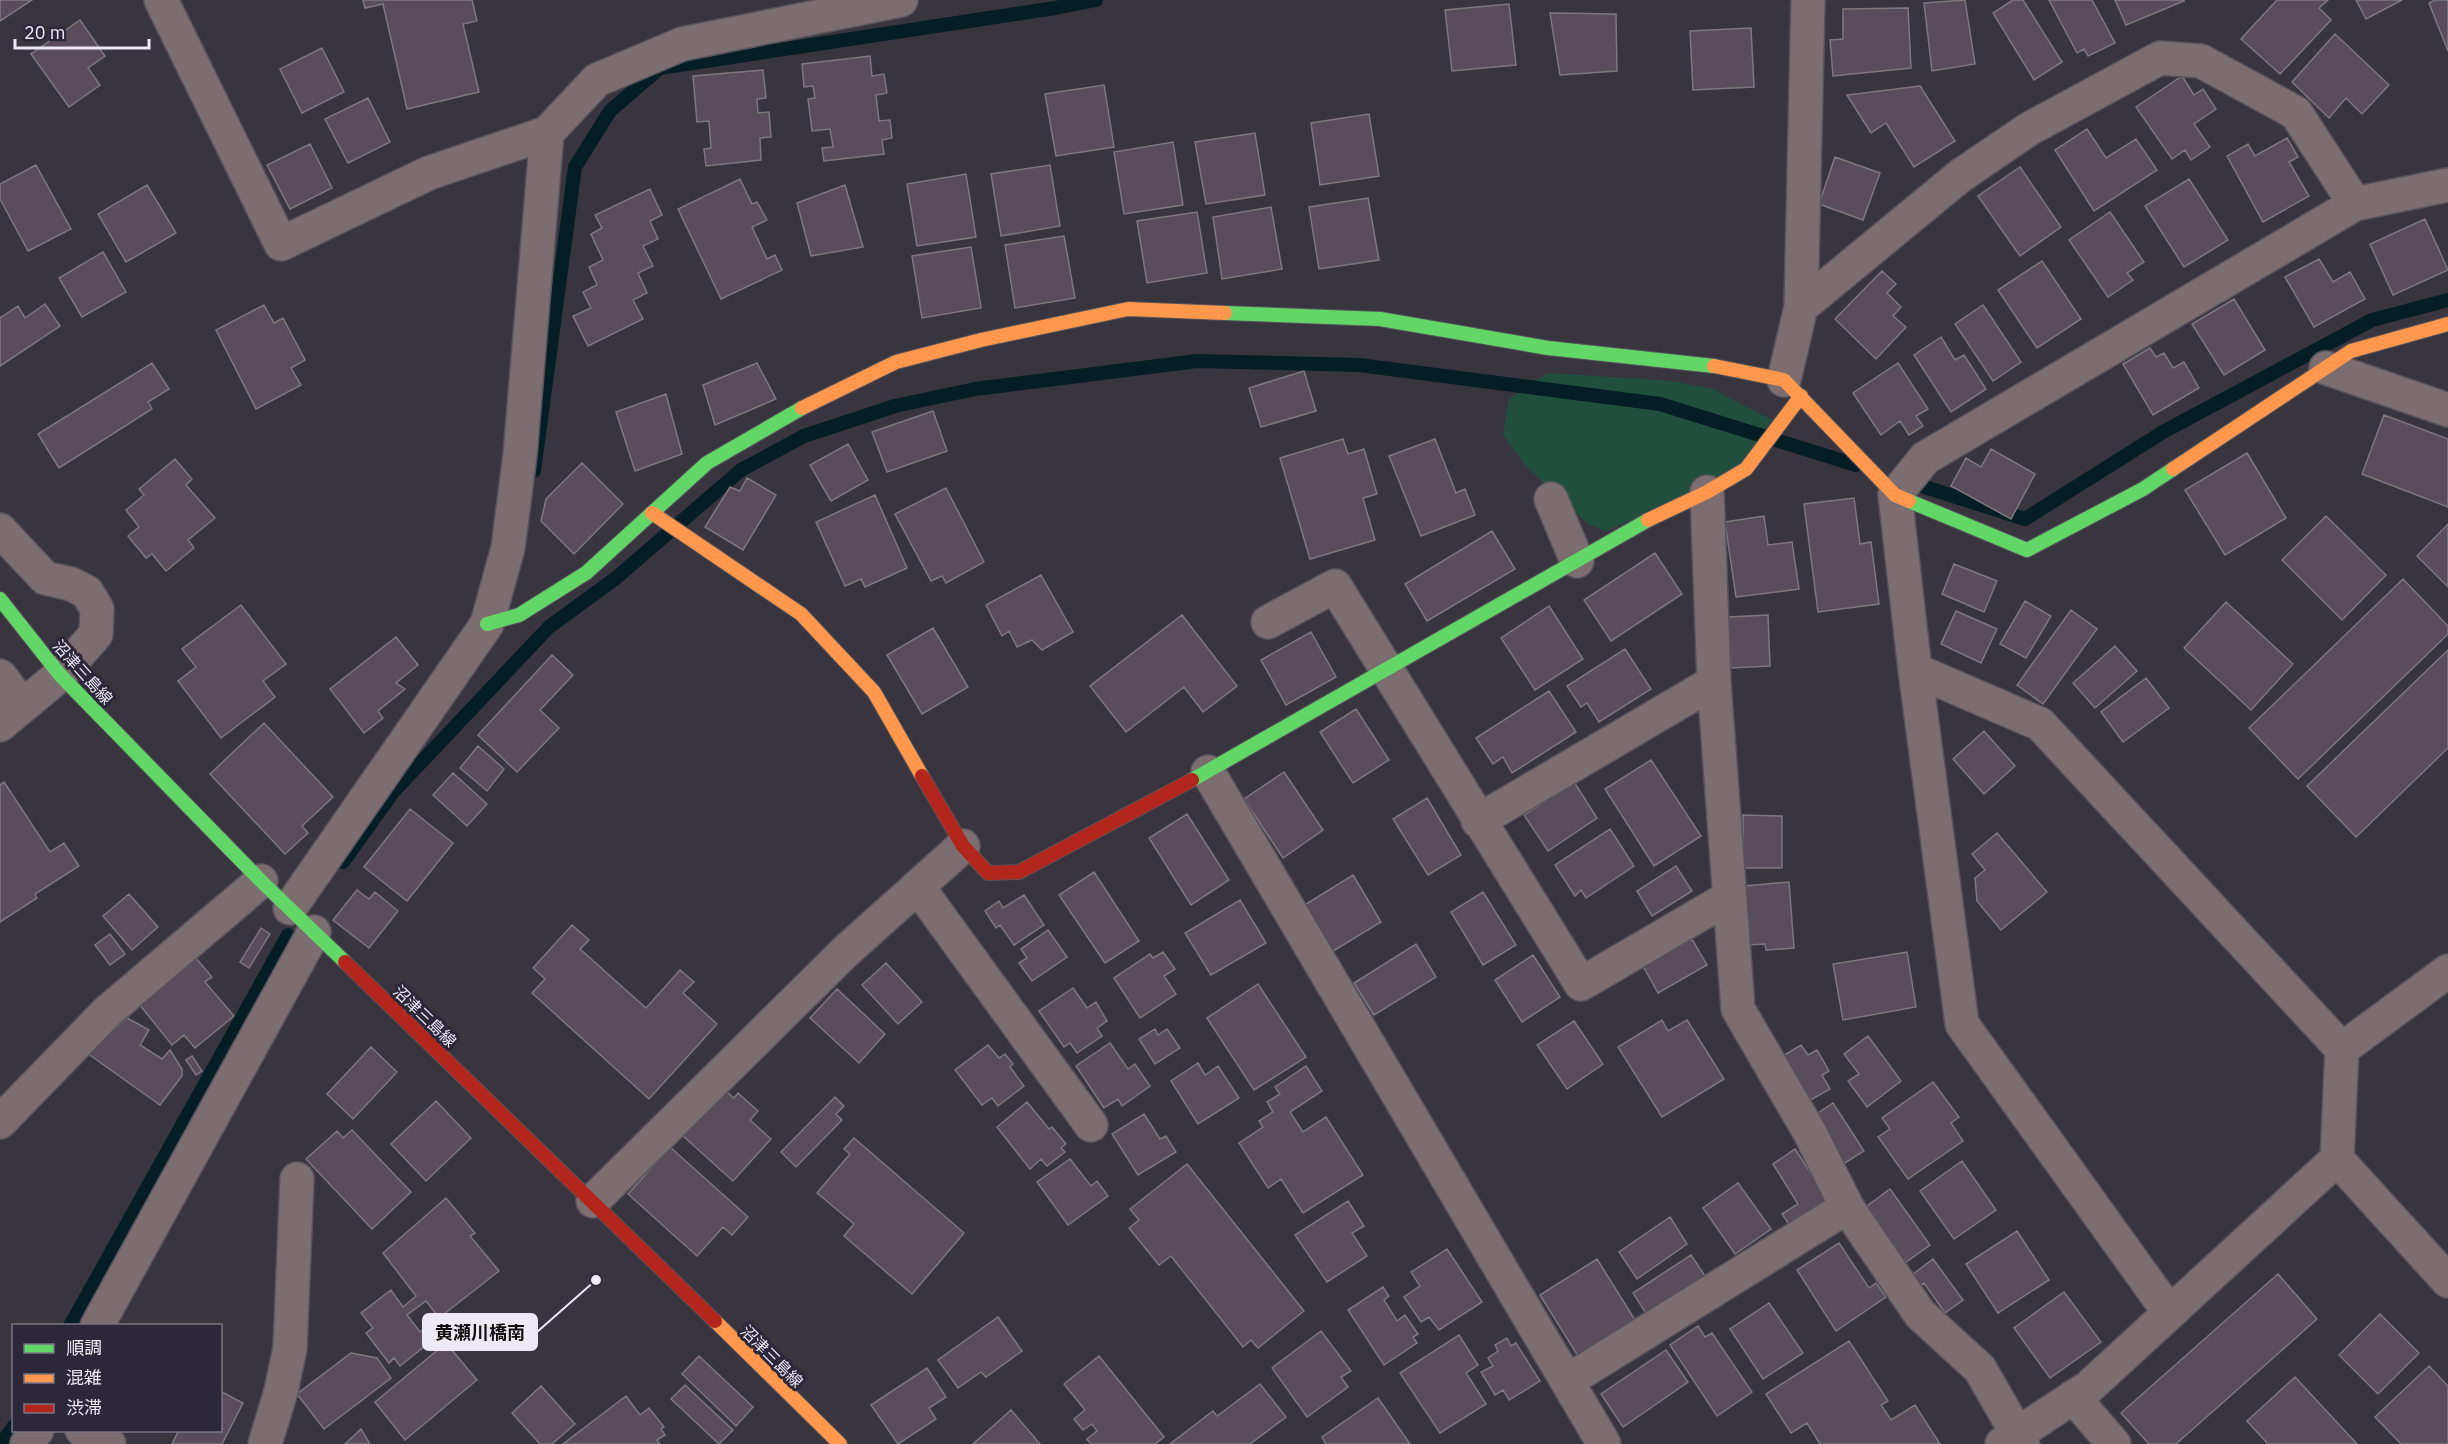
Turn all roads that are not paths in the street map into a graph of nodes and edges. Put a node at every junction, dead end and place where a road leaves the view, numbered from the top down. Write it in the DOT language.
graph roads {
  1 [pos="161,0"];
  2 [pos="901,0"];
  3 [pos="1808,0"];
  4 [pos="857,4"];
  5 [pos="547,133"];
  6 [pos="2448,185"];
  7 [pos="2355,204"];
  8 [pos="1801,307"];
  9 [pos="2448,324"];
  10 [pos="2326,368"];
  11 [pos="1792,388"];
  12 [pos="2448,410"];
  13 [pos="1707,492"];
  14 [pos="1895,495"];
  15 [pos="1551,500"];
  16 [pos="652,513"];
  17 [pos="0,530"];
  18 [pos="1577,561"];
  19 [pos="0,599"];
  20 [pos="1268,622"];
  21 [pos="487,624"];
  22 [pos="1386,670"];
  23 [pos="1915,670"];
  24 [pos="60,675"];
  25 [pos="0,676"];
  26 [pos="1714,682"];
  27 [pos="12,715"];
  28 [pos="1208,772"];
  29 [pos="1478,821"];
  30 [pos="963,846"];
  31 [pos="261,881"];
  32 [pos="918,887"];
  33 [pos="1728,898"];
  34 [pos="290,908"];
  35 [pos="314,932"];
  36 [pos="2448,971"];
  37 [pos="2342,1049"];
  38 [pos="0,1122"];
  39 [pos="1091,1125"];
  40 [pos="2337,1159"];
  41 [pos="297,1179"];
  42 [pos="592,1201"];
  43 [pos="1847,1207"];
  44 [pos="2448,1281"];
  45 [pos="2169,1312"];
  46 [pos="98,1324"];
  47 [pos="1569,1380"];
  48 [pos="2073,1397"];
  49 [pos="36,1432"];
  50 [pos="84,1432"];
  51 [pos="2014,1441"];
  52 [pos="27,1444"];
  53 [pos="108,1444"];
  54 [pos="265,1444"];
  55 [pos="840,1444"];
  56 [pos="1604,1444"];
  57 [pos="2114,1444"];
  1 -- 5 [label="street"];
  2 -- 4 [label="street"];
  3 -- 8 [label="street"];
  4 -- 5 [label="street"];
  5 -- 21 [label="street"];
  6 -- 7 [label="street"];
  7 -- 8 [label="street"];
  7 -- 14 [label="street"];
  8 -- 11 [label="street"];
  9 -- 10 [label="street"];
  10 -- 12 [label="street"];
  10 -- 14 [label="street"];
  11 -- 13 [label="street"];
  11 -- 14 [label="street"];
  11 -- 16 [label="street"];
  13 -- 18 [label="street"];
  13 -- 26 [label="street"];
  14 -- 23 [label="street"];
  15 -- 18 [label="street"];
  16 -- 21 [label="street"];
  16 -- 30 [label="street"];
  17 -- 24 [label="street"];
  18 -- 22 [label="street"];
  19 -- 24 [label="street, 沼津三島線"];
  20 -- 22 [label="street"];
  21 -- 34 [label="street"];
  22 -- 28 [label="street"];
  22 -- 29 [label="street"];
  23 -- 37 [label="street"];
  23 -- 45 [label="street"];
  24 -- 27 [label="street"];
  24 -- 31 [label="street, 沼津三島線"];
  25 -- 27 [label="street"];
  26 -- 29 [label="street"];
  26 -- 33 [label="street"];
  28 -- 30 [label="street"];
  28 -- 47 [label="street"];
  29 -- 33 [label="street"];
  30 -- 32 [label="street"];
  31 -- 34 [label="street, 沼津三島線"];
  31 -- 38 [label="street"];
  32 -- 39 [label="street"];
  32 -- 42 [label="street"];
  33 -- 43 [label="street"];
  34 -- 35 [label="street, 沼津三島線"];
  35 -- 42 [label="street, 沼津三島線"];
  35 -- 46 [label="street"];
  36 -- 37 [label="street"];
  37 -- 40 [label="street"];
  40 -- 44 [label="street"];
  40 -- 45 [label="street"];
  41 -- 54 [label="street"];
  42 -- 55 [label="street, 沼津三島線"];
  43 -- 47 [label="street"];
  43 -- 51 [label="street"];
  45 -- 48 [label="street"];
  47 -- 56 [label="street"];
  48 -- 51 [label="street"];
  48 -- 57 [label="street"];
  49 -- 52 [label="street"];
  50 -- 53 [label="street"];
}
